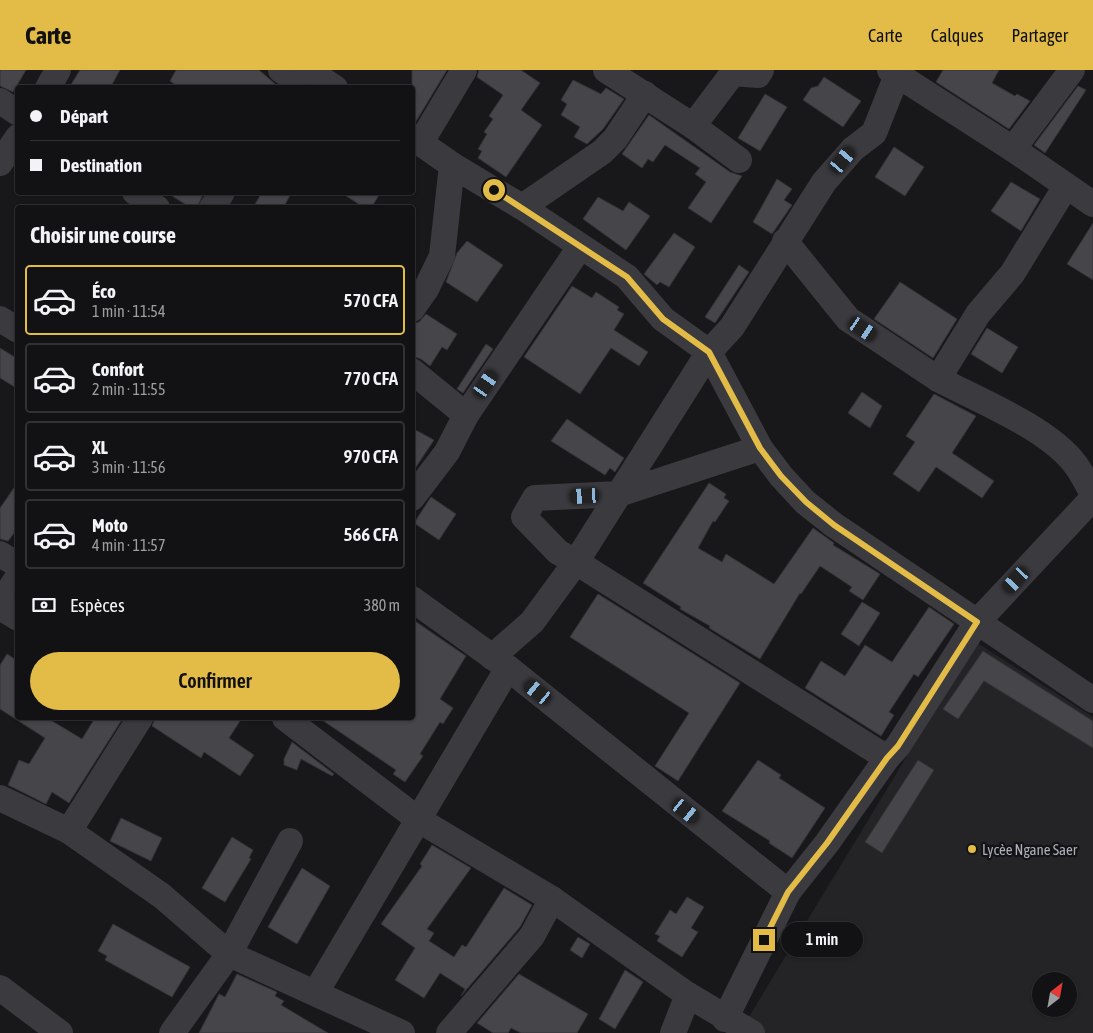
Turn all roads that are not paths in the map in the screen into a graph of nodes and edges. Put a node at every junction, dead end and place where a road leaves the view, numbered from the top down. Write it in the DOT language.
graph roads {
  1 [pos="58,70"];
  2 [pos="464,70"];
  3 [pos="606,70"];
  4 [pos="761,70"];
  5 [pos="1072,70"];
  6 [pos="895,72"];
  7 [pos="297,76"];
  8 [pos="50,85"];
  9 [pos="326,85"];
  10 [pos="645,94"];
  11 [pos="0,101"];
  12 [pos="15,111"];
  13 [pos="693,126"];
  14 [pos="417,139"];
  15 [pos="15,141"];
  16 [pos="1013,149"];
  17 [pos="739,160"];
  18 [pos="0,163"];
  19 [pos="452,165"];
  20 [pos="1066,186"];
  21 [pos="139,195"];
  22 [pos="1093,204"];
  23 [pos="153,205"];
  24 [pos="522,207"];
  25 [pos="785,241"];
  26 [pos="580,247"];
  27 [pos="415,304"];
  28 [pos="0,318"];
  29 [pos="15,328"];
  30 [pos="709,352"];
  31 [pos="415,373"];
  32 [pos="938,379"];
  33 [pos="466,415"];
  34 [pos="760,448"];
  35 [pos="415,494"];
  36 [pos="619,494"];
  37 [pos="1093,494"];
  38 [pos="1093,498"];
  39 [pos="0,554"];
  40 [pos="576,562"];
  41 [pos="15,564"];
  42 [pos="15,582"];
  43 [pos="415,601"];
  44 [pos="0,606"];
  45 [pos="15,616"];
  46 [pos="977,622"];
  47 [pos="500,662"];
  48 [pos="1093,700"];
  49 [pos="139,720"];
  50 [pos="288,720"];
  51 [pos="887,758"];
  52 [pos="0,798"];
  53 [pos="420,820"];
  54 [pos="69,831"];
  55 [pos="290,841"];
  56 [pos="788,892"];
  57 [pos="552,900"];
  58 [pos="229,954"];
  59 [pos="0,988"];
  60 [pos="316,992"];
  61 [pos="688,995"];
  62 [pos="725,1019"];
  63 [pos="60,1033"];
  64 [pos="172,1033"];
  65 [pos="402,1033"];
  66 [pos="449,1033"];
  67 [pos="673,1033"];
  68 [pos="752,1033"];
  1 -- 8 [label="street"];
  2 -- 14 [label="street"];
  3 -- 10 [label="street"];
  4 -- 13 [label="street"];
  5 -- 16 [label="street"];
  6 -- 16 [label="street"];
  6 -- 25 [label="street"];
  7 -- 9 [label="street"];
  10 -- 13 [label="street"];
  10 -- 24 [label="street"];
  11 -- 12 [label="street"];
  13 -- 17 [label="street"];
  14 -- 19 [label="street"];
  15 -- 18 [label="street"];
  16 -- 20 [label="street"];
  19 -- 24 [label="street"];
  19 -- 27 [label="street"];
  20 -- 22 [label="street"];
  20 -- 32 [label="street"];
  21 -- 23 [label="street"];
  24 -- 26 [label="street"];
  25 -- 30 [label="street"];
  25 -- 32 [label="street"];
  26 -- 30 [label="street"];
  26 -- 33 [label="street"];
  28 -- 29 [label="street"];
  30 -- 34 [label="street"];
  30 -- 36 [label="street"];
  31 -- 33 [label="street"];
  32 -- 37 [label="street"];
  33 -- 35 [label="street"];
  34 -- 36 [label="street"];
  34 -- 46 [label="street"];
  36 -- 40 [label="street"];
  36 -- 40 [label="street"];
  38 -- 46 [label="street"];
  39 -- 41 [label="street"];
  40 -- 47 [label="street"];
  40 -- 51 [label="street"];
  42 -- 44 [label="street"];
  43 -- 47 [label="street"];
  44 -- 45 [label="street"];
  46 -- 48 [label="street"];
  46 -- 51 [label="street"];
  47 -- 53 [label="street"];
  47 -- 56 [label="street"];
  49 -- 54 [label="street"];
  50 -- 53 [label="street"];
  51 -- 56 [label="street"];
  52 -- 54 [label="street"];
  53 -- 57 [label="street"];
  53 -- 60 [label="street"];
  54 -- 58 [label="street"];
  55 -- 58 [label="street"];
  56 -- 62 [label="street"];
  57 -- 61 [label="street"];
  57 -- 66 [label="street"];
  58 -- 60 [label="street"];
  58 -- 64 [label="street"];
  59 -- 63 [label="street"];
  60 -- 65 [label="street"];
  61 -- 62 [label="street"];
  61 -- 67 [label="street"];
  62 -- 68 [label="street"];
}
